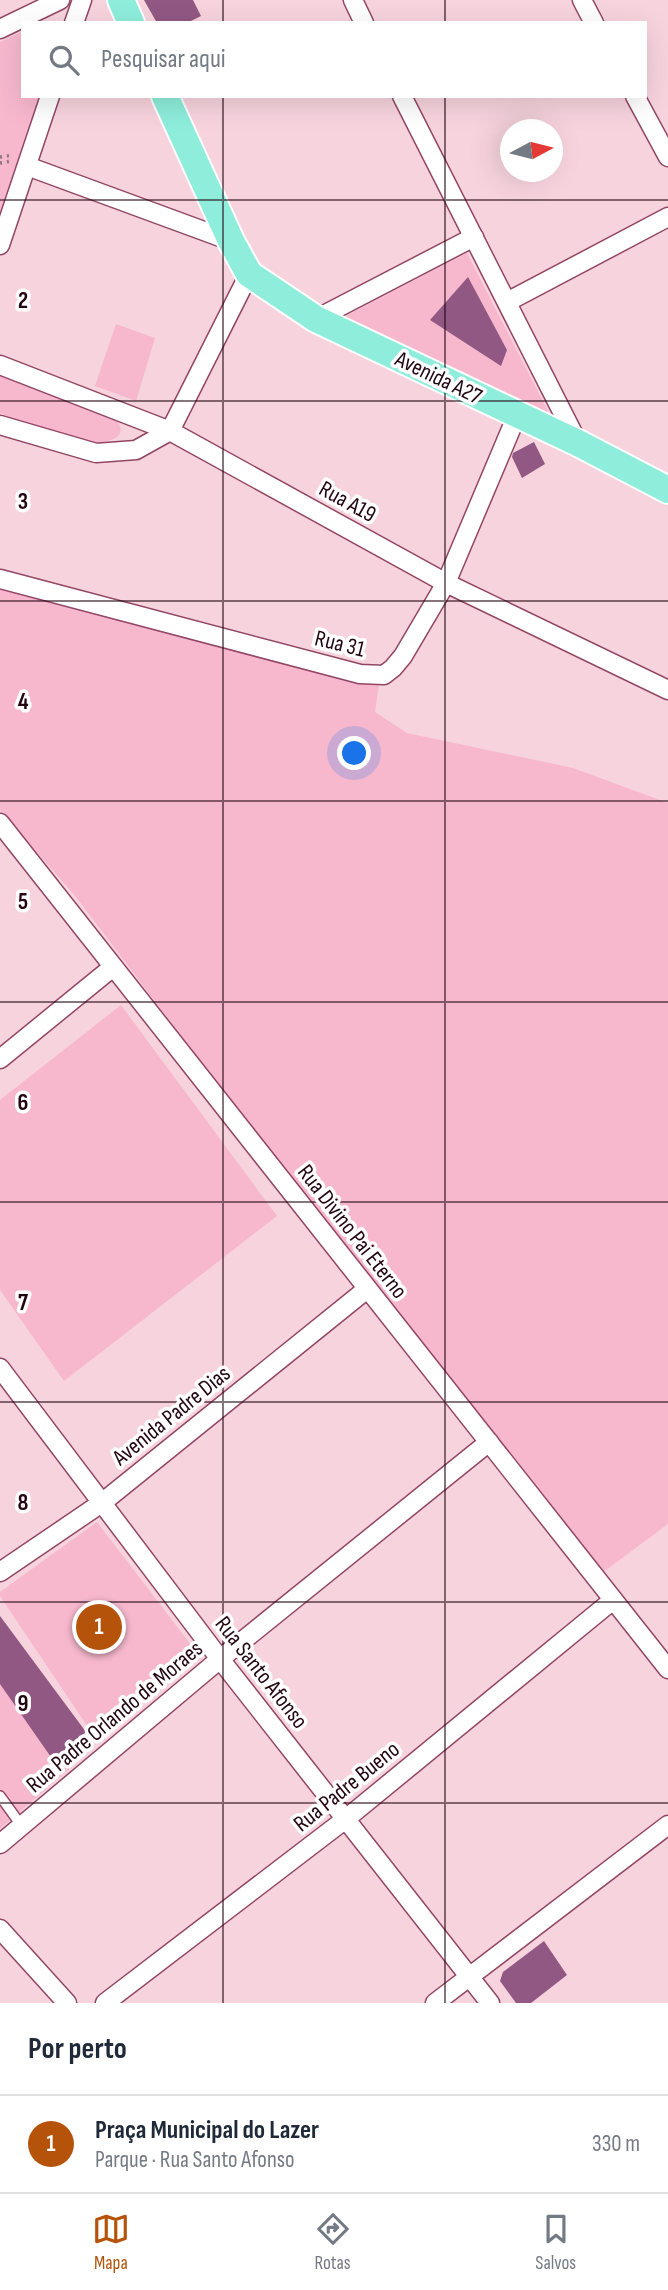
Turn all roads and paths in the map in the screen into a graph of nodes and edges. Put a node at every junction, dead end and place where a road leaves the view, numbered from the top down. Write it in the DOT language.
graph roads {
  1 [pos="60,0"];
  2 [pos="82,0"];
  3 [pos="121,0"];
  4 [pos="353,0"];
  5 [pos="582,0"];
  6 [pos="39,5"];
  7 [pos="75,21"];
  8 [pos="130,21"];
  9 [pos="363,21"];
  10 [pos="593,21"];
  11 [pos="0,29"];
  12 [pos="49,98"];
  13 [pos="166,98"];
  14 [pos="403,98"];
  15 [pos="636,98"];
  16 [pos="668,157"];
  17 [pos="27,166"];
  18 [pos="668,217"];
  19 [pos="474,237"];
  20 [pos="231,240"];
  21 [pos="0,245"];
  22 [pos="249,274"];
  23 [pos="507,302"];
  24 [pos="316,319"];
  25 [pos="0,365"];
  26 [pos="517,415"];
  27 [pos="0,425"];
  28 [pos="170,431"];
  29 [pos="578,443"];
  30 [pos="668,490"];
  31 [pos="0,579"];
  32 [pos="446,583"];
  33 [pos="668,690"];
  34 [pos="0,823"];
  35 [pos="113,967"];
  36 [pos="0,1059"];
  37 [pos="368,1289"];
  38 [pos="0,1368"];
  39 [pos="489,1442"];
  40 [pos="103,1502"];
  41 [pos="0,1572"];
  42 [pos="613,1600"];
  43 [pos="219,1659"];
  44 [pos="668,1669"];
  45 [pos="0,1797"];
  46 [pos="347,1818"];
  47 [pos="21,1825"];
  48 [pos="668,1825"];
  49 [pos="0,1844"];
  50 [pos="0,1929"];
  51 [pos="470,1976"];
  52 [pos="67,2003"];
  53 [pos="105,2003"];
  54 [pos="435,2003"];
  55 [pos="491,2003"];
  1 -- 6 [label="street"];
  2 -- 7 [label="street"];
  3 -- 8 [label="main road"];
  4 -- 9 [label="street"];
  5 -- 10 [label="street"];
  6 -- 11 [label="street"];
  12 -- 17 [label="street"];
  13 -- 20 [label="main road, Avenida A27"];
  14 -- 19 [label="street"];
  15 -- 16 [label="street"];
  17 -- 20 [label="street"];
  17 -- 21 [label="street"];
  18 -- 23 [label="street"];
  19 -- 23 [label="street"];
  19 -- 24 [label="street"];
  20 -- 22 [label="main road, Avenida A27"];
  22 -- 24 [label="main road, Avenida A27"];
  22 -- 28 [label="street"];
  23 -- 29 [label="street"];
  24 -- 26 [label="main road, Avenida A27"];
  25 -- 28 [label="street, Rua A19"];
  26 -- 29 [label="main road, Avenida A27"];
  26 -- 32 [label="street, Rua 31"];
  27 -- 28 [label="street"];
  28 -- 32 [label="street, Rua A19"];
  29 -- 30 [label="main road, Avenida A27"];
  31 -- 32 [label="street, Rua 31"];
  32 -- 33 [label="street, Rua A19"];
  34 -- 35 [label="street, Rua Divino Pai Eterno"];
  35 -- 36 [label="street"];
  35 -- 37 [label="street, Rua Divino Pai Eterno"];
  37 -- 39 [label="street, Rua Divino Pai Eterno"];
  37 -- 40 [label="street, Avenida Padre Dias"];
  38 -- 40 [label="street, Rua Santo Afonso"];
  39 -- 42 [label="street, Rua Divino Pai Eterno"];
  39 -- 43 [label="street, Rua Padre Orlando de Moraes"];
  40 -- 41 [label="street, Avenida Padre Dias"];
  40 -- 43 [label="street, Rua Santo Afonso"];
  42 -- 44 [label="street, Rua Divino Pai Eterno"];
  42 -- 46 [label="street, Rua Padre Bueno"];
  43 -- 46 [label="street, Rua Santo Afonso"];
  43 -- 47 [label="street, Rua Padre Orlando de Moraes"];
  45 -- 47 [label="lane"];
  46 -- 51 [label="street, Rua Santo Afonso"];
  46 -- 53 [label="street, Rua Padre Bueno"];
  47 -- 49 [label="street, Rua Padre Orlando de Moraes"];
  48 -- 51 [label="street"];
  50 -- 52 [label="street"];
  51 -- 54 [label="street"];
  51 -- 55 [label="street, Rua Santo Afonso"];
}
